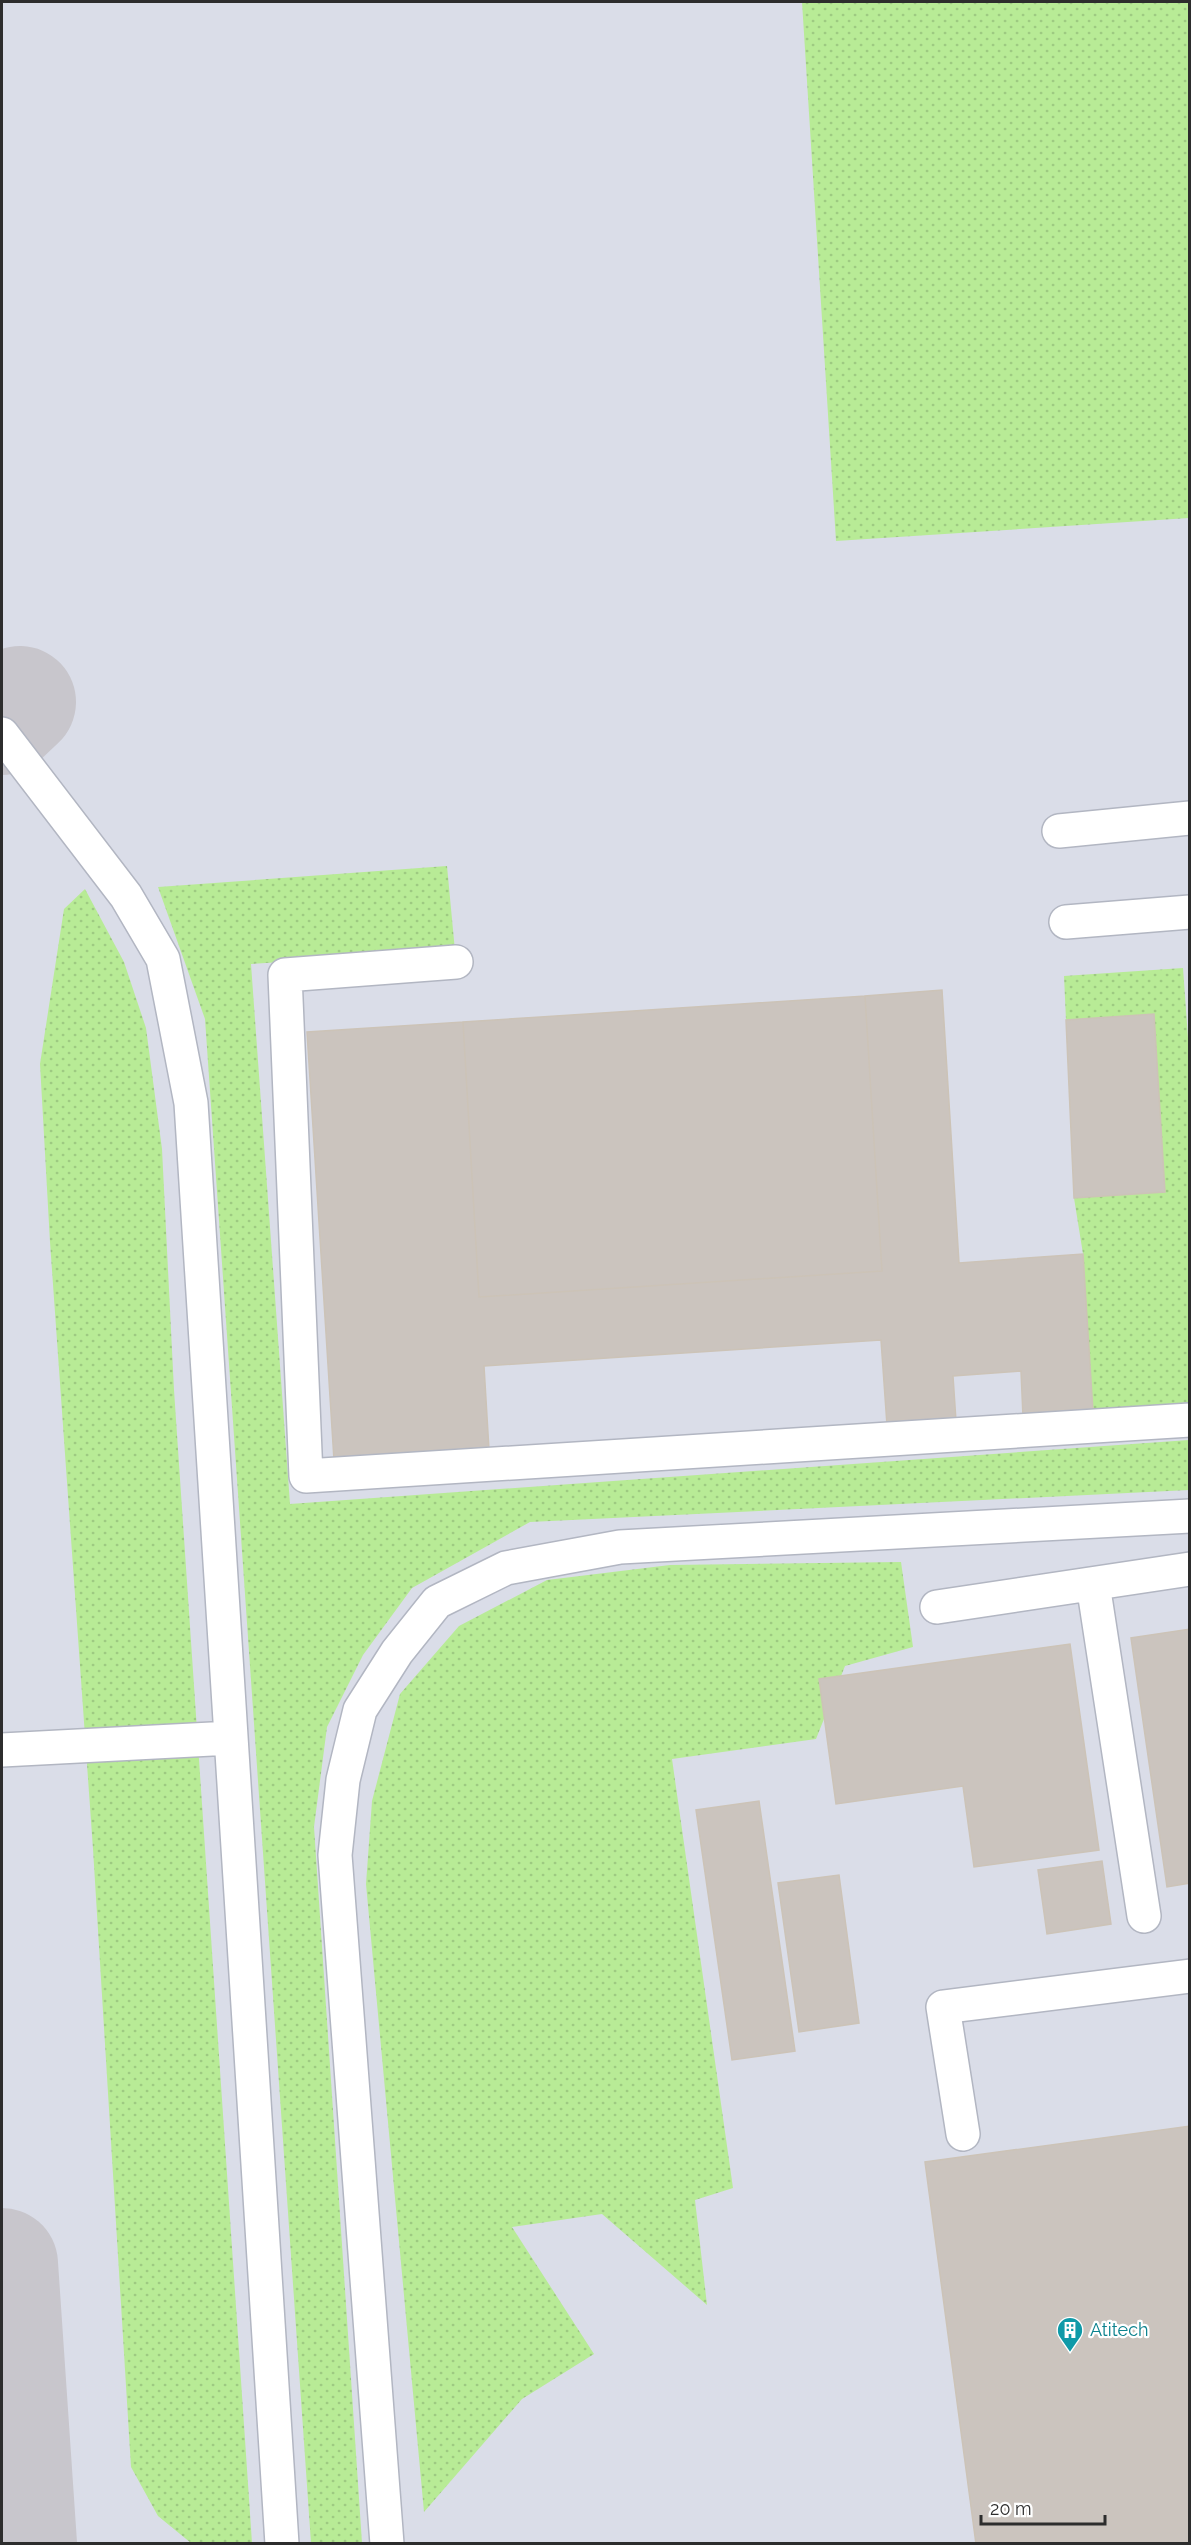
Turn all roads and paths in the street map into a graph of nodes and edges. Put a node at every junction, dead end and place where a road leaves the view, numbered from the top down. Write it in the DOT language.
graph roads {
  1 [pos="2,734"];
  2 [pos="1190,818"];
  3 [pos="1059,831"];
  4 [pos="1190,912"];
  5 [pos="1066,922"];
  6 [pos="456,962"];
  7 [pos="1190,1420"];
  8 [pos="1190,1516"];
  9 [pos="1190,1569"];
  10 [pos="1093,1584"];
  11 [pos="938,1606"];
  12 [pos="231,1738"];
  13 [pos="2,1750"];
  14 [pos="1144,1916"];
  15 [pos="1190,1976"];
  16 [pos="963,2134"];
  17 [pos="282,2544"];
  18 [pos="387,2544"];
  1 -- 12 [label="lane"];
  2 -- 3 [label="lane"];
  4 -- 5 [label="lane"];
  6 -- 7 [label="lane"];
  8 -- 18 [label="lane"];
  9 -- 10 [label="lane"];
  10 -- 11 [label="lane"];
  10 -- 14 [label="lane"];
  12 -- 13 [label="lane"];
  12 -- 17 [label="lane"];
  15 -- 16 [label="lane"];
}
